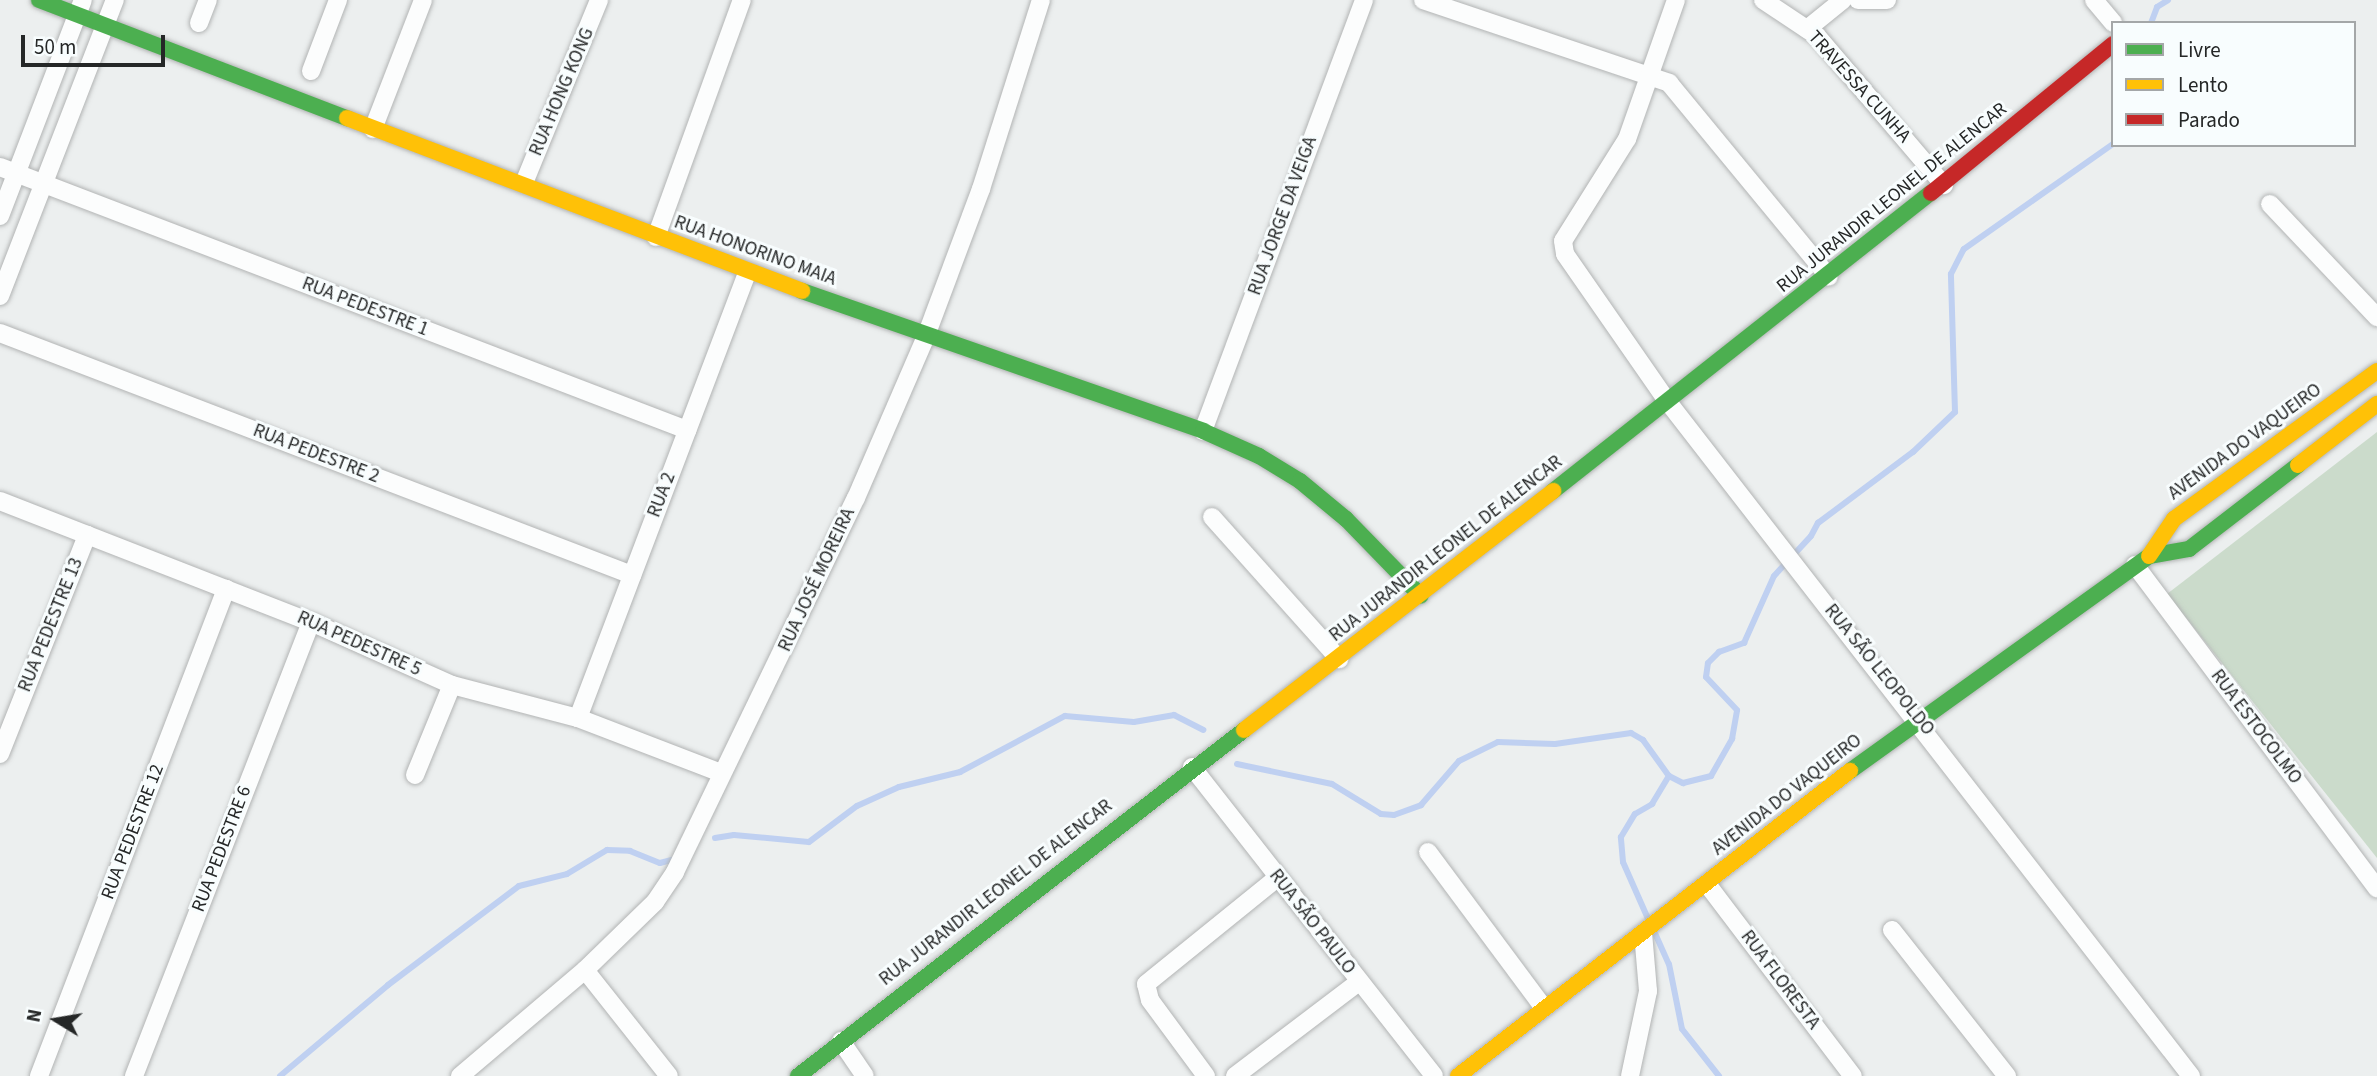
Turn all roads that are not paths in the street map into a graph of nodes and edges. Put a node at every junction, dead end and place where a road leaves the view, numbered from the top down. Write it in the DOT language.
graph roads {
  1 [pos="39,0"];
  2 [pos="115,0"];
  3 [pos="208,0"];
  4 [pos="338,0"];
  5 [pos="423,0"];
  6 [pos="600,0"];
  7 [pos="742,0"];
  8 [pos="1041,0"];
  9 [pos="1364,0"];
  10 [pos="1423,0"];
  11 [pos="1676,0"];
  12 [pos="1763,0"];
  13 [pos="1843,0"];
  14 [pos="1858,0"];
  15 [pos="1887,0"];
  16 [pos="2094,0"];
  17 [pos="80,7"];
  18 [pos="2111,21"];
  19 [pos="199,23"];
  20 [pos="105,25"];
  21 [pos="1807,29"];
  22 [pos="2111,46"];
  23 [pos="311,71"];
  24 [pos="1651,75"];
  25 [pos="373,129"];
  26 [pos="8,171"];
  27 [pos="524,183"];
  28 [pos="43,184"];
  29 [pos="1944,185"];
  30 [pos="2270,204"];
  31 [pos="0,216"];
  32 [pos="656,237"];
  33 [pos="747,272"];
  34 [pos="1829,277"];
  35 [pos="0,296"];
  36 [pos="2377,317"];
  37 [pos="0,333"];
  38 [pos="926,337"];
  39 [pos="2377,371"];
  40 [pos="1668,402"];
  41 [pos="2377,404"];
  42 [pos="687,430"];
  43 [pos="1203,431"];
  44 [pos="0,501"];
  45 [pos="1212,517"];
  46 [pos="87,535"];
  47 [pos="2142,561"];
  48 [pos="632,575"];
  49 [pos="226,589"];
  50 [pos="1421,596"];
  51 [pos="311,622"];
  52 [pos="1339,659"];
  53 [pos="452,685"];
  54 [pos="1918,718"];
  55 [pos="578,719"];
  56 [pos="0,754"];
  57 [pos="1192,767"];
  58 [pos="721,773"];
  59 [pos="415,775"];
  60 [pos="1428,852"];
  61 [pos="1277,878"];
  62 [pos="1707,884"];
  63 [pos="2377,888"];
  64 [pos="1892,930"];
  65 [pos="1643,932"];
  66 [pos="586,970"];
  67 [pos="1359,982"];
  68 [pos="1544,1008"];
  69 [pos="841,1041"];
  70 [pos="39,1076"];
  71 [pos="134,1076"];
  72 [pos="460,1076"];
  73 [pos="669,1076"];
  74 [pos="797,1076"];
  75 [pos="865,1076"];
  76 [pos="1206,1076"];
  77 [pos="1235,1076"];
  78 [pos="1434,1076"];
  79 [pos="1458,1076"];
  80 [pos="1630,1076"];
  81 [pos="1853,1076"];
  82 [pos="2007,1076"];
  83 [pos="2191,1076"];
  1 -- 17 [label="street, RUA HONORINO MAIA"];
  2 -- 20 [label="street"];
  3 -- 19 [label="street"];
  4 -- 23 [label="street"];
  5 -- 25 [label="street"];
  6 -- 27 [label="street, RUA HONG KONG"];
  7 -- 32 [label="street"];
  8 -- 38 [label="street, RUA JOSÉ MOREIRA"];
  9 -- 43 [label="street, RUA JORGE DA VEIGA"];
  10 -- 24 [label="street"];
  11 -- 24 [label="street"];
  12 -- 21 [label="street, TRAVESSA CUNHA"];
  13 -- 21 [label="street"];
  14 -- 15 [label="street"];
  16 -- 18 [label="street"];
  17 -- 20 [label="street, RUA HONORINO MAIA"];
  17 -- 26 [label="street"];
  20 -- 25 [label="street, RUA HONORINO MAIA"];
  20 -- 28 [label="street"];
  21 -- 29 [label="street, TRAVESSA CUNHA"];
  22 -- 29 [label="street, RUA JURANDIR LEONEL DE ALENCAR"];
  24 -- 34 [label="street"];
  24 -- 40 [label="street, RUA SÃO LEOPOLDO"];
  25 -- 27 [label="street, RUA HONORINO MAIA"];
  26 -- 28 [label="street, RUA PEDESTRE 1"];
  26 -- 31 [label="street"];
  27 -- 32 [label="street, RUA HONORINO MAIA"];
  28 -- 35 [label="street"];
  28 -- 42 [label="street, RUA PEDESTRE 1"];
  29 -- 34 [label="street, RUA JURANDIR LEONEL DE ALENCAR"];
  30 -- 36 [label="street"];
  32 -- 33 [label="street, RUA HONORINO MAIA"];
  33 -- 38 [label="street, RUA HONORINO MAIA"];
  33 -- 42 [label="street, RUA 2"];
  34 -- 40 [label="street, RUA JURANDIR LEONEL DE ALENCAR"];
  37 -- 48 [label="street, RUA PEDESTRE 2"];
  38 -- 43 [label="street, RUA HONORINO MAIA"];
  38 -- 58 [label="street, RUA JOSÉ MOREIRA"];
  39 -- 47 [label="street, AVENIDA DO VAQUEIRO"];
  40 -- 50 [label="street, RUA JURANDIR LEONEL DE ALENCAR"];
  40 -- 54 [label="street, RUA SÃO LEOPOLDO"];
  41 -- 47 [label="street, AVENIDA DO VAQUEIRO"];
  42 -- 48 [label="street, RUA 2"];
  43 -- 50 [label="street, RUA HONORINO MAIA"];
  44 -- 46 [label="street, RUA PEDESTRE 5"];
  45 -- 52 [label="street"];
  46 -- 49 [label="street, RUA PEDESTRE 5"];
  46 -- 56 [label="street, RUA PEDESTRE 13"];
  47 -- 54 [label="street, AVENIDA DO VAQUEIRO"];
  47 -- 63 [label="street, RUA ESTOCOLMO"];
  48 -- 55 [label="street, RUA 2"];
  49 -- 51 [label="street, RUA PEDESTRE 5"];
  49 -- 70 [label="street, RUA PEDESTRE 12"];
  50 -- 52 [label="street, RUA JURANDIR LEONEL DE ALENCAR"];
  51 -- 53 [label="street, RUA PEDESTRE 5"];
  51 -- 71 [label="street, RUA PEDESTRE 6"];
  52 -- 57 [label="street, RUA JURANDIR LEONEL DE ALENCAR"];
  53 -- 55 [label="street, RUA PEDESTRE 5"];
  53 -- 59 [label="street"];
  54 -- 62 [label="street, AVENIDA DO VAQUEIRO"];
  54 -- 83 [label="street, RUA SÃO LEOPOLDO"];
  55 -- 58 [label="street, RUA PEDESTRE 5"];
  57 -- 61 [label="street, RUA SÃO PAULO"];
  57 -- 69 [label="street, RUA JURANDIR LEONEL DE ALENCAR"];
  58 -- 66 [label="street, RUA JOSÉ MOREIRA"];
  60 -- 68 [label="street"];
  61 -- 67 [label="street, RUA SÃO PAULO"];
  61 -- 76 [label="street"];
  62 -- 65 [label="street, AVENIDA DO VAQUEIRO"];
  62 -- 81 [label="street, RUA FLORESTA"];
  64 -- 82 [label="street"];
  65 -- 68 [label="street, AVENIDA DO VAQUEIRO"];
  65 -- 80 [label="street"];
  66 -- 72 [label="street, RUA JOSÉ MOREIRA"];
  66 -- 73 [label="street"];
  67 -- 77 [label="street"];
  67 -- 78 [label="street, RUA SÃO PAULO"];
  68 -- 79 [label="street, AVENIDA DO VAQUEIRO"];
  69 -- 74 [label="street, RUA JURANDIR LEONEL DE ALENCAR"];
  69 -- 75 [label="street"];
}
